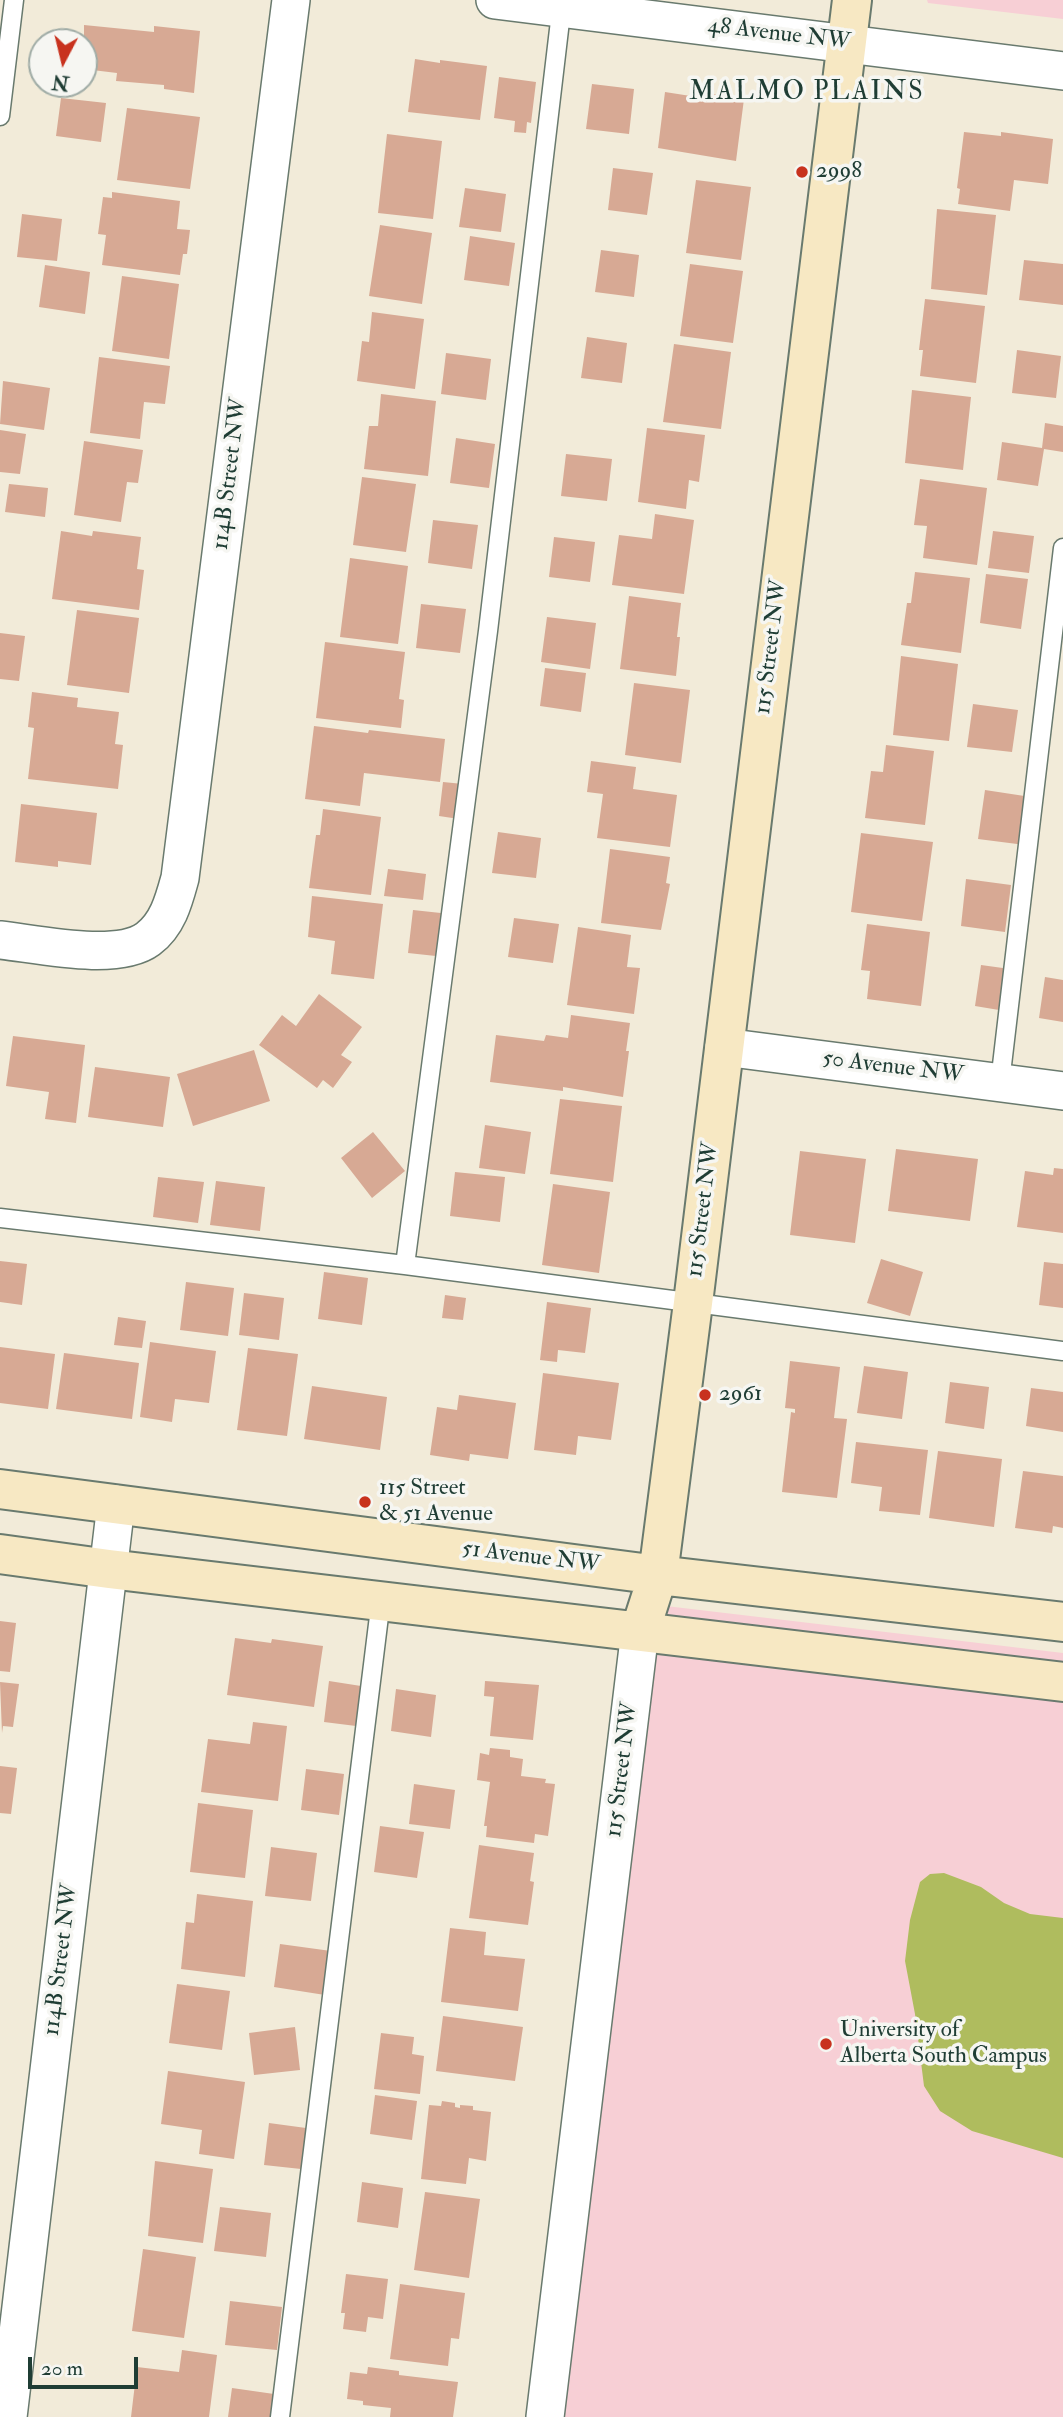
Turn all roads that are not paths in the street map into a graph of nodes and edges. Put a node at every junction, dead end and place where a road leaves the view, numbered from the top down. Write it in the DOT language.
graph roads {
  1 [pos="14,0"];
  2 [pos="291,0"];
  3 [pos="495,0"];
  4 [pos="852,0"];
  5 [pos="562,4"];
  6 [pos="846,43"];
  7 [pos="1063,71"];
  8 [pos="0,116"];
  9 [pos="1063,548"];
  10 [pos="0,940"];
  11 [pos="724,1047"];
  12 [pos="1000,1082"];
  13 [pos="1063,1090"];
  14 [pos="0,1218"];
  15 [pos="405,1265"];
  16 [pos="693,1303"];
  17 [pos="1063,1352"];
  18 [pos="0,1489"];
  19 [pos="116,1504"];
  20 [pos="0,1554"];
  21 [pos="109,1569"];
  22 [pos="658,1574"];
  23 [pos="381,1600"];
  24 [pos="1063,1622"];
  25 [pos="640,1631"];
  26 [pos="1063,1682"];
  27 [pos="0,2415"];
  28 [pos="8,2417"];
  29 [pos="280,2417"];
  30 [pos="545,2417"];
  1 -- 8 [label="lane"];
  2 -- 10 [label="street, 114B Street NW"];
  3 -- 5 [label="street, 48 Avenue NW"];
  4 -- 6 [label="main road, 115 Street NW"];
  5 -- 6 [label="street, 48 Avenue NW"];
  5 -- 15 [label="lane"];
  6 -- 7 [label="street, 48 Avenue NW"];
  6 -- 11 [label="main road, 115 Street NW"];
  9 -- 12 [label="lane"];
  11 -- 12 [label="street, 50 Avenue NW"];
  11 -- 16 [label="main road, 115 Street NW"];
  12 -- 13 [label="street, 50 Avenue NW"];
  14 -- 15 [label="lane"];
  15 -- 16 [label="lane"];
  16 -- 17 [label="lane"];
  16 -- 22 [label="main road, 115 Street NW"];
  18 -- 19 [label="main road, 51 Avenue NW"];
  19 -- 21 [label="street, 114B Street NW"];
  19 -- 22 [label="main road, 51 Avenue NW"];
  20 -- 21 [label="main road"];
  21 -- 23 [label="main road"];
  21 -- 28 [label="street, 114B Street NW"];
  22 -- 24 [label="main road, 51 Avenue NW"];
  22 -- 25 [label="main road, 115 Street NW"];
  23 -- 25 [label="main road"];
  23 -- 29 [label="lane"];
  25 -- 26 [label="main road"];
  25 -- 30 [label="street, 115 Street NW"];
  27 -- 28 [label="street"];
}
